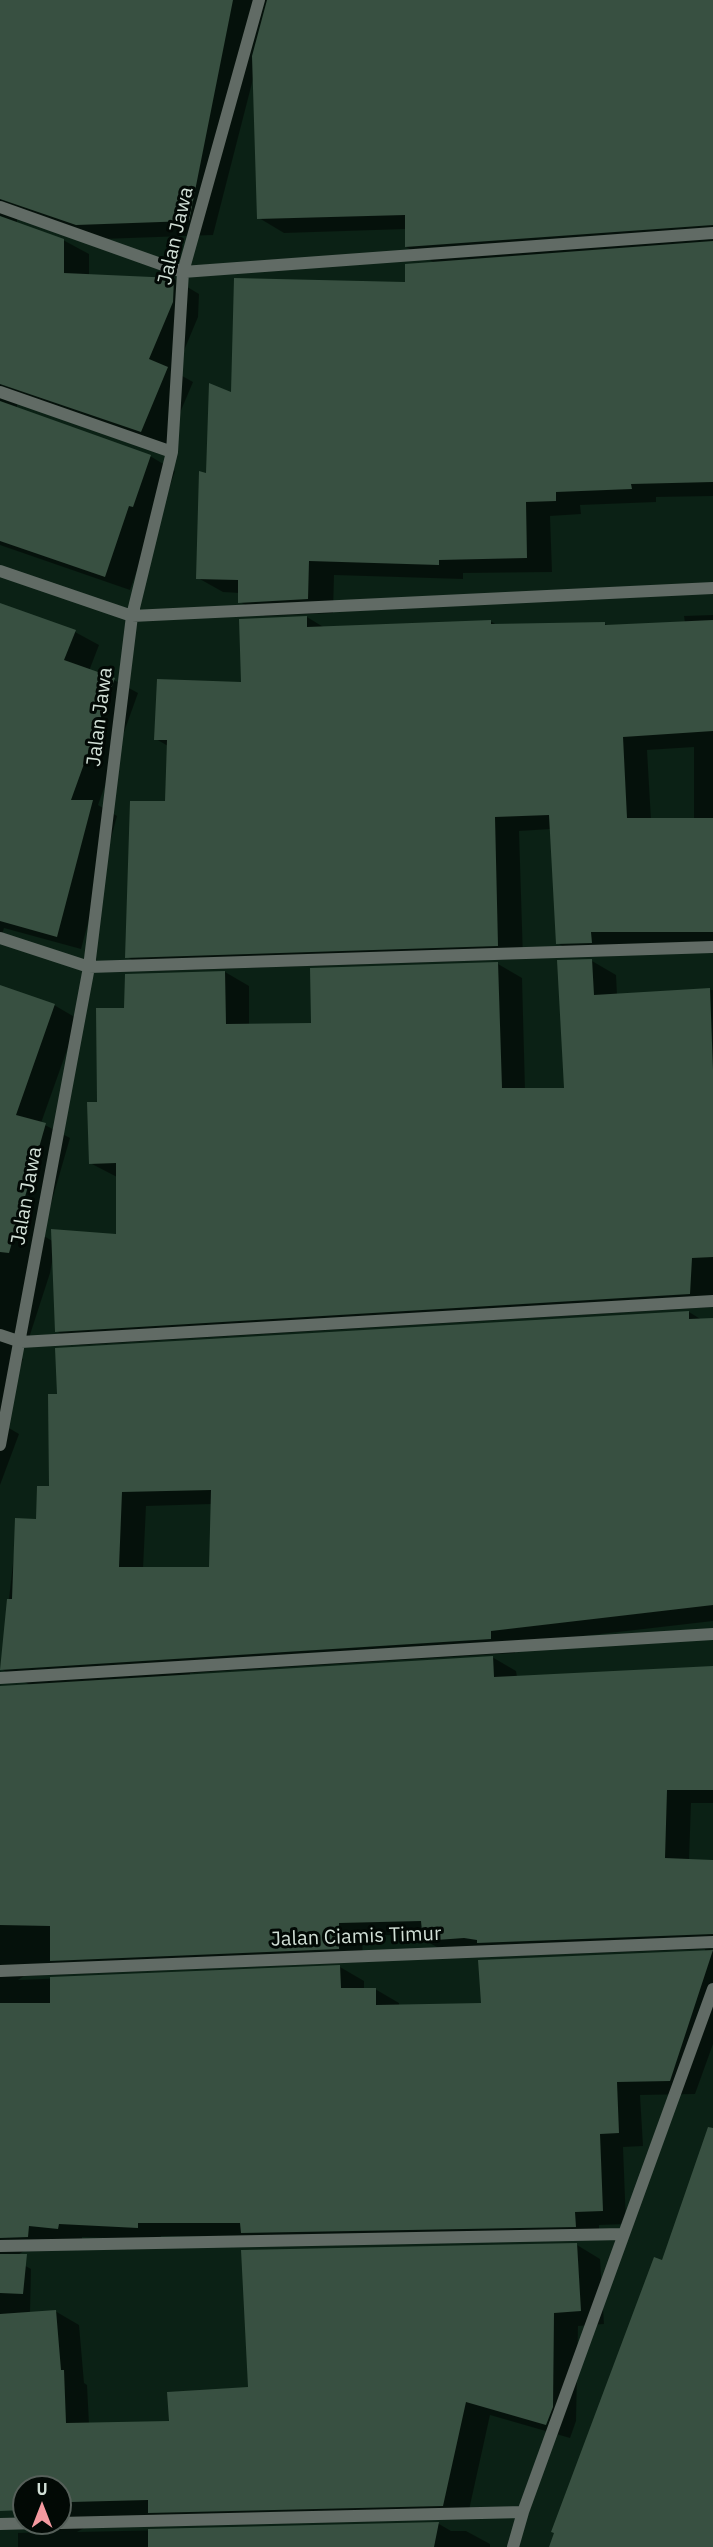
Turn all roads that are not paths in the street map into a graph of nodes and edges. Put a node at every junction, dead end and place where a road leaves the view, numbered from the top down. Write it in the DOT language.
graph roads {
  1 [pos="259,0"];
  2 [pos="0,207"];
  3 [pos="713,233"];
  4 [pos="183,272"];
  5 [pos="0,392"];
  6 [pos="172,452"];
  7 [pos="0,571"];
  8 [pos="713,588"];
  9 [pos="132,616"];
  10 [pos="0,938"];
  11 [pos="713,947"];
  12 [pos="89,966"];
  13 [pos="713,1301"];
  14 [pos="0,1335"];
  15 [pos="21,1342"];
  16 [pos="0,1445"];
  17 [pos="713,1634"];
  18 [pos="0,1678"];
  19 [pos="713,1942"];
  20 [pos="0,1971"];
  21 [pos="713,1989"];
  22 [pos="624,2234"];
  23 [pos="0,2246"];
  24 [pos="523,2512"];
  25 [pos="72,2523"];
  26 [pos="513,2547"];
  1 -- 4 [label="street, Jalan Jawa"];
  2 -- 4 [label="street"];
  3 -- 4 [label="street"];
  4 -- 6 [label="street, Jalan Jawa"];
  5 -- 6 [label="street"];
  6 -- 9 [label="street, Jalan Jawa"];
  7 -- 9 [label="street"];
  8 -- 9 [label="street"];
  9 -- 12 [label="street, Jalan Jawa"];
  10 -- 12 [label="street"];
  11 -- 12 [label="street"];
  12 -- 15 [label="street, Jalan Jawa"];
  13 -- 15 [label="street"];
  14 -- 15 [label="street"];
  15 -- 16 [label="street, Jalan Jawa"];
  17 -- 18 [label="street"];
  19 -- 20 [label="street, Jalan Ciamis Timur"];
  21 -- 22 [label="street"];
  22 -- 23 [label="street"];
  22 -- 24 [label="street"];
  24 -- 25 [label="street"];
  24 -- 26 [label="street"];
}
